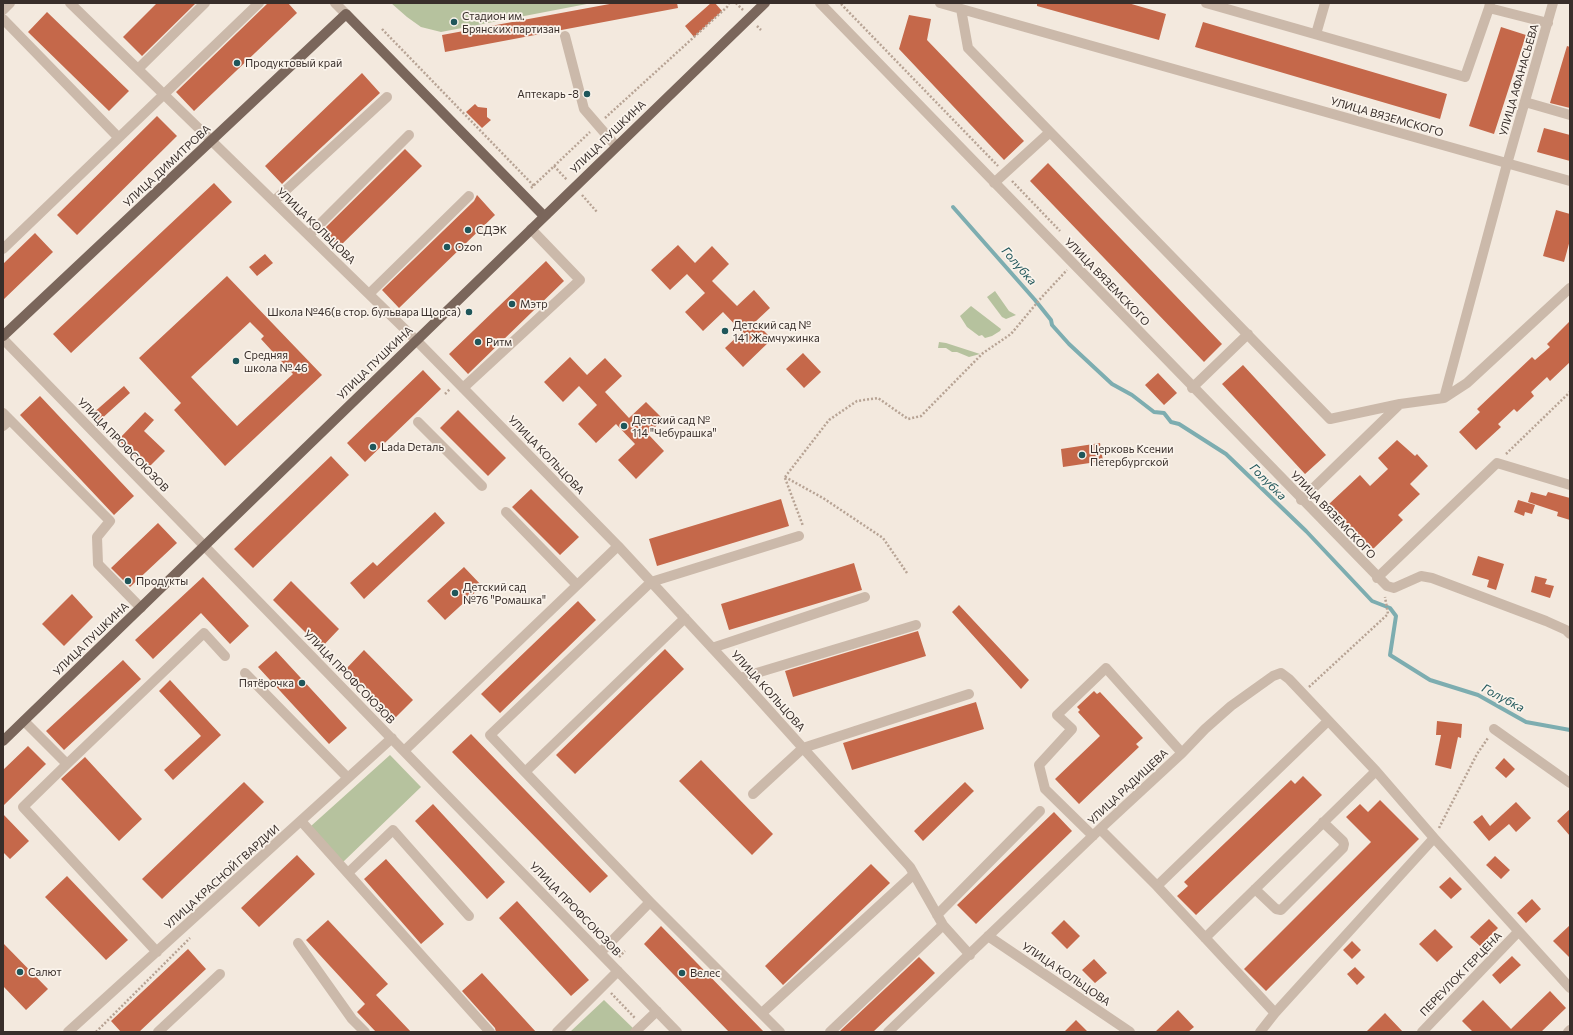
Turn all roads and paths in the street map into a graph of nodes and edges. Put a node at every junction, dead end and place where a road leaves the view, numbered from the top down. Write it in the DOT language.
graph roads {
  1 [pos="10,3"];
  2 [pos="70,3"];
  3 [pos="206,3"];
  4 [pos="259,3"];
  5 [pos="335,3"];
  6 [pos="728,3"];
  7 [pos="765,3"];
  8 [pos="820,3"];
  9 [pos="940,3"];
  10 [pos="1206,3"];
  11 [pos="1325,3"];
  12 [pos="1553,3"];
  13 [pos="1490,6"];
  14 [pos="961,9"];
  15 [pos="3,10"];
  16 [pos="346,14"];
  17 [pos="3,19"];
  18 [pos="1548,23"];
  19 [pos="382,29"];
  20 [pos="1316,34"];
  21 [pos="565,36"];
  22 [pos="138,69"];
  23 [pos="164,94"];
  24 [pos="387,97"];
  25 [pos="1525,102"];
  26 [pos="1570,114"];
  27 [pos="597,125"];
  28 [pos="1050,132"];
  29 [pos="409,134"];
  30 [pos="118,138"];
  31 [pos="212,141"];
  32 [pos="616,146"];
  33 [pos="1507,164"];
  34 [pos="1570,181"];
  35 [pos="994,183"];
  36 [pos="534,186"];
  37 [pos="469,196"];
  38 [pos="523,196"];
  39 [pos="274,201"];
  40 [pos="544,216"];
  41 [pos="530,229"];
  42 [pos="309,235"];
  43 [pos="3,249"];
  44 [pos="1073,264"];
  45 [pos="1570,288"];
  46 [pos="369,294"];
  47 [pos="1248,334"];
  48 [pos="3,336"];
  49 [pos="3,339"];
  50 [pos="416,340"];
  51 [pos="463,388"];
  52 [pos="1192,388"];
  53 [pos="1570,392"];
  54 [pos="1444,398"];
  55 [pos="1400,404"];
  56 [pos="5,420"];
  57 [pos="418,422"];
  58 [pos="1497,462"];
  59 [pos="785,477"];
  60 [pos="1570,485"];
  61 [pos="482,486"];
  62 [pos="1301,500"];
  63 [pos="506,512"];
  64 [pos="801,532"];
  65 [pos="205,546"];
  66 [pos="618,546"];
  67 [pos="907,573"];
  68 [pos="1377,578"];
  69 [pos="651,582"];
  70 [pos="577,585"];
  71 [pos="865,597"];
  72 [pos="1387,603"];
  73 [pos="141,608"];
  74 [pos="685,618"];
  75 [pos="916,625"];
  76 [pos="1570,634"];
  77 [pos="712,648"];
  78 [pos="225,656"];
  79 [pos="246,673"];
  80 [pos="740,678"];
  81 [pos="1302,693"];
  82 [pos="969,694"];
  83 [pos="24,721"];
  84 [pos="1328,721"];
  85 [pos="1494,729"];
  86 [pos="392,738"];
  87 [pos="3,741"];
  88 [pos="803,748"];
  89 [pos="404,751"];
  90 [pos="1182,753"];
  91 [pos="67,764"];
  92 [pos="1376,771"];
  93 [pos="525,772"];
  94 [pos="348,778"];
  95 [pos="1570,783"];
  96 [pos="754,794"];
  97 [pos="1040,811"];
  98 [pos="301,821"];
  99 [pos="1323,822"];
  100 [pos="1097,833"];
  101 [pos="1434,838"];
  102 [pos="348,873"];
  103 [pos="914,874"];
  104 [pos="1157,886"];
  105 [pos="1255,889"];
  106 [pos="650,902"];
  107 [pos="937,915"];
  108 [pos="469,916"];
  109 [pos="943,925"];
  110 [pos="1518,932"];
  111 [pos="988,936"];
  112 [pos="1205,938"];
  113 [pos="298,943"];
  114 [pos="157,952"];
  115 [pos="600,953"];
  116 [pos="970,955"];
  117 [pos="618,971"];
  118 [pos="220,974"];
  119 [pos="604,986"];
  120 [pos="1570,988"];
  121 [pos="657,1011"];
  122 [pos="762,1013"];
  123 [pos="1275,1013"];
  124 [pos="638,1029"];
  125 [pos="73,1031"];
  126 [pos="158,1032"];
  127 [pos="365,1032"];
  128 [pos="490,1032"];
  129 [pos="557,1032"];
  130 [pos="677,1032"];
  131 [pos="780,1032"];
  132 [pos="830,1032"];
  133 [pos="888,1032"];
  134 [pos="1130,1032"];
  135 [pos="1260,1032"];
  136 [pos="1422,1032"];
  1 -- 15 [label="street"];
  2 -- 22 [label="street, УЛИЦА КОЛЬЦОВА"];
  3 -- 22 [label="street"];
  4 -- 23 [label="street"];
  5 -- 16 [label="street"];
  6 -- 27 [label="path"];
  7 -- 32 [label="main road, УЛИЦА ПУШКИНА"];
  8 -- 35 [label="street, УЛИЦА ВЯЗЕМСКОГО"];
  9 -- 14 [label="street, УЛИЦА ВЯЗЕМСКОГО"];
  10 -- 20 [label="street"];
  11 -- 20 [label="street"];
  12 -- 18 [label="street, УЛИЦА АФАНАСЬЕВА"];
  13 -- 18 [label="street"];
  13 -- 20 [label="street"];
  14 -- 28 [label="street"];
  14 -- 33 [label="street, УЛИЦА ВЯЗЕМСКОГО"];
  16 -- 31 [label="main road, УЛИЦА ДИМИТРОВА"];
  16 -- 38 [label="main road"];
  17 -- 30 [label="street"];
  18 -- 25 [label="street, УЛИЦА АФАНАСЬЕВА"];
  19 -- 36 [label="path"];
  21 -- 27 [label="street"];
  22 -- 23 [label="street, УЛИЦА КОЛЬЦОВА"];
  23 -- 30 [label="street"];
  23 -- 31 [label="street, УЛИЦА КОЛЬЦОВА"];
  24 -- 39 [label="street"];
  25 -- 26 [label="street"];
  25 -- 33 [label="street, УЛИЦА АФАНАСЬЕВА"];
  27 -- 32 [label="street"];
  27 -- 36 [label="path"];
  28 -- 35 [label="street"];
  28 -- 47 [label="street"];
  29 -- 42 [label="street"];
  30 -- 43 [label="street"];
  31 -- 39 [label="street, УЛИЦА КОЛЬЦОВА"];
  31 -- 48 [label="main road, УЛИЦА ДИМИТРОВА"];
  32 -- 40 [label="main road, УЛИЦА ПУШКИНА"];
  33 -- 34 [label="street, УЛИЦА ВЯЗЕМСКОГО"];
  33 -- 54 [label="street, УЛИЦА АФАНАСЬЕВА"];
  35 -- 44 [label="street, УЛИЦА ВЯЗЕМСКОГО"];
  36 -- 38 [label="path"];
  37 -- 46 [label="street"];
  38 -- 40 [label="main road"];
  39 -- 42 [label="street, УЛИЦА КОЛЬЦОВА"];
  40 -- 41 [label="main road, УЛИЦА ПУШКИНА"];
  41 -- 50 [label="main road, УЛИЦА ПУШКИНА"];
  41 -- 51 [label="street"];
  42 -- 46 [label="street, УЛИЦА КОЛЬЦОВА"];
  44 -- 52 [label="street, УЛИЦА ВЯЗЕМСКОГО"];
  44 -- 59 [label="path"];
  45 -- 54 [label="street"];
  46 -- 50 [label="street, УЛИЦА КОЛЬЦОВА"];
  47 -- 52 [label="street"];
  47 -- 55 [label="street"];
  49 -- 65 [label="street, УЛИЦА ПРОФСОЮЗОВ"];
  50 -- 51 [label="street, УЛИЦА КОЛЬЦОВА"];
  50 -- 65 [label="main road, УЛИЦА ПУШКИНА"];
  51 -- 66 [label="street, УЛИЦА КОЛЬЦОВА"];
  52 -- 62 [label="street, УЛИЦА ВЯЗЕМСКОГО"];
  53 -- 58 [label="path"];
  54 -- 55 [label="street"];
  55 -- 62 [label="street"];
  56 -- 73 [label="street"];
  57 -- 61 [label="street"];
  58 -- 60 [label="street"];
  58 -- 68 [label="street"];
  59 -- 64 [label="path"];
  59 -- 67 [label="path"];
  62 -- 68 [label="street, УЛИЦА ВЯЗЕМСКОГО"];
  63 -- 70 [label="street"];
  64 -- 69 [label="street"];
  65 -- 73 [label="main road, УЛИЦА ПУШКИНА"];
  65 -- 86 [label="street, УЛИЦА ПРОФСОЮЗОВ"];
  66 -- 69 [label="street, УЛИЦА КОЛЬЦОВА"];
  66 -- 70 [label="street"];
  68 -- 76 [label="street, УЛИЦА ВЯЗЕМСКОГО"];
  69 -- 74 [label="street, УЛИЦА КОЛЬЦОВА"];
  69 -- 93 [label="street"];
  70 -- 89 [label="street"];
  71 -- 77 [label="street"];
  72 -- 81 [label="path"];
  73 -- 83 [label="main road, УЛИЦА ПУШКИНА"];
  74 -- 77 [label="street, УЛИЦА КОЛЬЦОВА"];
  74 -- 93 [label="street"];
  75 -- 80 [label="street"];
  77 -- 80 [label="street, УЛИЦА КОЛЬЦОВА"];
  78 -- 91 [label="street"];
  79 -- 94 [label="street"];
  80 -- 88 [label="street, УЛИЦА КОЛЬЦОВА"];
  81 -- 84 [label="street, ПЕРЕУЛОК ГЕРЦЕНА"];
  81 -- 90 [label="street, УЛИЦА РАДИЩЕВА"];
  82 -- 88 [label="street"];
  83 -- 87 [label="main road, УЛИЦА ПУШКИНА"];
  83 -- 91 [label="street"];
  84 -- 92 [label="street, ПЕРЕУЛОК ГЕРЦЕНА"];
  84 -- 104 [label="street"];
  85 -- 95 [label="street"];
  85 -- 101 [label="path"];
  86 -- 89 [label="street, УЛИЦА ПРОФСОЮЗОВ"];
  86 -- 94 [label="street, УЛИЦА КРАСНОЙ ГВАРДИИ"];
  88 -- 96 [label="street"];
  88 -- 103 [label="street, УЛИЦА КОЛЬЦОВА"];
  89 -- 115 [label="street, УЛИЦА ПРОФСОЮЗОВ"];
  90 -- 100 [label="street, УЛИЦА РАДИЩЕВА"];
  90 -- 100 [label="street"];
  91 -- 114 [label="street"];
  92 -- 99 [label="street"];
  92 -- 101 [label="street, ПЕРЕУЛОК ГЕРЦЕНА"];
  93 -- 106 [label="street"];
  94 -- 98 [label="street, УЛИЦА КРАСНОЙ ГВАРДИИ"];
  97 -- 107 [label="street"];
  98 -- 102 [label="street"];
  98 -- 114 [label="street, УЛИЦА КРАСНОЙ ГВАРДИИ"];
  99 -- 105 [label="street"];
  99 -- 105 [label="street"];
  100 -- 104 [label="street"];
  100 -- 111 [label="street, УЛИЦА РАДИЩЕВА"];
  101 -- 110 [label="street, ПЕРЕУЛОК ГЕРЦЕНА"];
  101 -- 123 [label="street"];
  102 -- 108 [label="street"];
  102 -- 128 [label="street"];
  103 -- 107 [label="street, УЛИЦА КОЛЬЦОВА"];
  103 -- 122 [label="street"];
  104 -- 112 [label="street"];
  105 -- 112 [label="street"];
  106 -- 115 [label="street"];
  106 -- 122 [label="street"];
  107 -- 109 [label="street, УЛИЦА КОЛЬЦОВА"];
  109 -- 116 [label="street, УЛИЦА КОЛЬЦОВА"];
  109 -- 132 [label="street"];
  110 -- 120 [label="street, ПЕРЕУЛОК ГЕРЦЕНА"];
  110 -- 136 [label="street, ПЕРЕУЛОК ГЕРЦЕНА"];
  111 -- 116 [label="street, УЛИЦА РАДИЩЕВА"];
  111 -- 134 [label="street, УЛИЦА КОЛЬЦОВА"];
  112 -- 123 [label="street"];
  113 -- 127 [label="street"];
  114 -- 125 [label="street, УЛИЦА КРАСНОЙ ГВАРДИИ"];
  115 -- 117 [label="street, УЛИЦА ПРОФСОЮЗОВ"];
  116 -- 133 [label="street, УЛИЦА РАДИЩЕВА"];
  117 -- 119 [label="street"];
  117 -- 121 [label="street, УЛИЦА ПРОФСОЮЗОВ"];
  118 -- 126 [label="street"];
  119 -- 124 [label="path"];
  119 -- 129 [label="street"];
  121 -- 124 [label="street"];
  121 -- 130 [label="street, УЛИЦА ПРОФСОЮЗОВ"];
  122 -- 131 [label="street"];
  123 -- 135 [label="street"];
}
